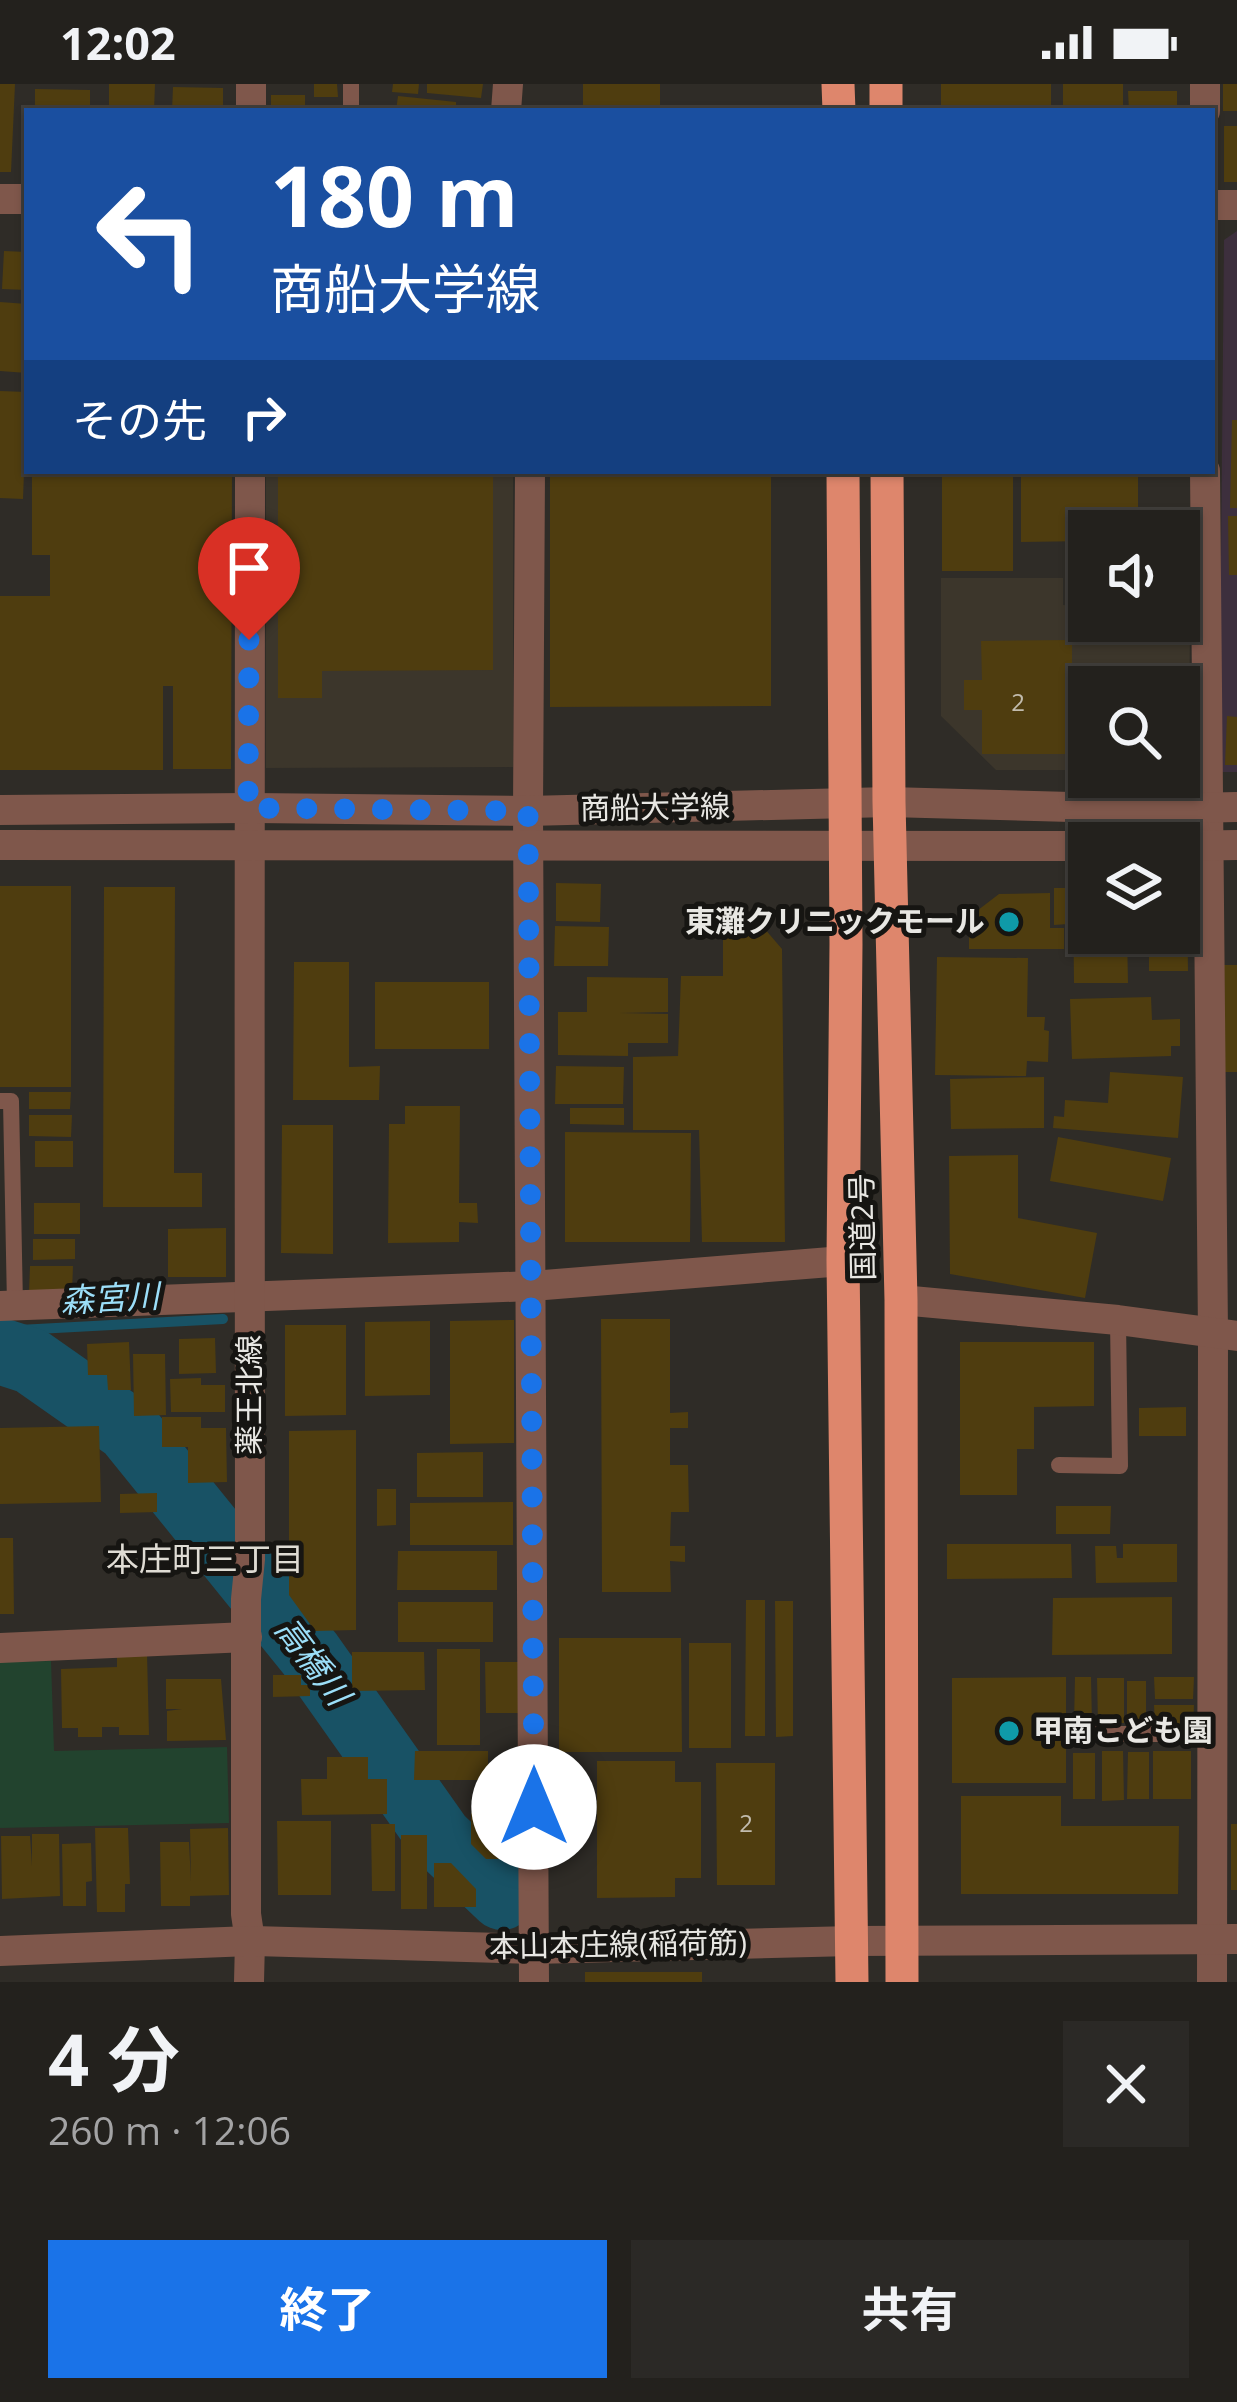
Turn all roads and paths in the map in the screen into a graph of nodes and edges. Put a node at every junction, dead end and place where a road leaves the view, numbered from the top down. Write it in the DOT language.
graph roads {
  1 [pos="250,474"];
  2 [pos="530,474"];
  3 [pos="843,474"];
  4 [pos="887,474"];
  5 [pos="1205,474"];
  6 [pos="889,802"];
  7 [pos="844,804"];
  8 [pos="1222,807"];
  9 [pos="248,808"];
  10 [pos="0,810"];
  11 [pos="528,811"];
  12 [pos="0,845"];
  13 [pos="249,845"];
  14 [pos="528,845"];
  15 [pos="1208,845"];
  16 [pos="844,846"];
  17 [pos="890,846"];
  18 [pos="1068,846"];
  19 [pos="0,1101"];
  20 [pos="843,1261"];
  21 [pos="532,1286"];
  22 [pos="251,1295"];
  23 [pos="901,1300"];
  24 [pos="8,1305"];
  25 [pos="1118,1320"];
  26 [pos="1225,1336"];
  27 [pos="1059,1465"];
  28 [pos="247,1636"];
  29 [pos="0,1648"];
  30 [pos="1088,1734"];
  31 [pos="1214,1734"];
  32 [pos="1224,1940"];
  33 [pos="250,1941"];
  34 [pos="851,1941"];
  35 [pos="902,1941"];
  36 [pos="534,1949"];
  37 [pos="0,1952"];
  38 [pos="249,1982"];
  39 [pos="534,1982"];
  40 [pos="852,1982"];
  41 [pos="902,1982"];
  42 [pos="1212,1982"];
  1 -- 9 [label="street, 薬王北線"];
  2 -- 11 [label="street"];
  3 -- 7 [label="highway, 国道2号"];
  4 -- 6 [label="highway, 国道2号"];
  5 -- 8 [label="street"];
  6 -- 7 [label="street, 商船大学線"];
  6 -- 8 [label="street, 商船大学線"];
  6 -- 17 [label="highway, 国道2号"];
  7 -- 11 [label="street, 商船大学線"];
  7 -- 16 [label="highway, 国道2号"];
  8 -- 15 [label="street"];
  9 -- 10 [label="street, 商船大学線"];
  9 -- 11 [label="street, 商船大学線"];
  9 -- 13 [label="street, 薬王北線"];
  11 -- 14 [label="street"];
  12 -- 13 [label="street, 商船大学線"];
  13 -- 14 [label="street, 商船大学線"];
  13 -- 22 [label="street, 薬王北線"];
  14 -- 16 [label="street, 商船大学線"];
  14 -- 21 [label="street"];
  15 -- 26 [label="street"];
  16 -- 17 [label="street, 商船大学線"];
  16 -- 20 [label="highway, 国道2号"];
  17 -- 18 [label="street, 商船大学線"];
  17 -- 23 [label="highway, 国道2号"];
  19 -- 24 [label="lane"];
  20 -- 21 [label="street"];
  20 -- 34 [label="highway, 国道2号"];
  21 -- 22 [label="street"];
  21 -- 36 [label="street"];
  22 -- 24 [label="street"];
  22 -- 28 [label="street, 薬王北線"];
  23 -- 25 [label="street"];
  23 -- 35 [label="highway, 国道2号"];
  25 -- 26 [label="street"];
  25 -- 27 [label="lane"];
  26 -- 31 [label="street"];
  28 -- 29 [label="street"];
  28 -- 33 [label="street, 薬王北線"];
  30 -- 31 [label="lane"];
  31 -- 32 [label="street"];
  32 -- 35 [label="street, 本山本庄線(稲荷筋)"];
  32 -- 42 [label="street"];
  33 -- 36 [label="street, 本山本庄線(稲荷筋)"];
  33 -- 37 [label="street, 本山本庄線(稲荷筋)"];
  33 -- 38 [label="street, 薬王北線"];
  34 -- 35 [label="street, 本山本庄線(稲荷筋)"];
  34 -- 36 [label="street, 本山本庄線(稲荷筋)"];
  34 -- 40 [label="highway, 国道2号"];
  35 -- 41 [label="highway, 国道2号"];
  36 -- 39 [label="street"];
}
